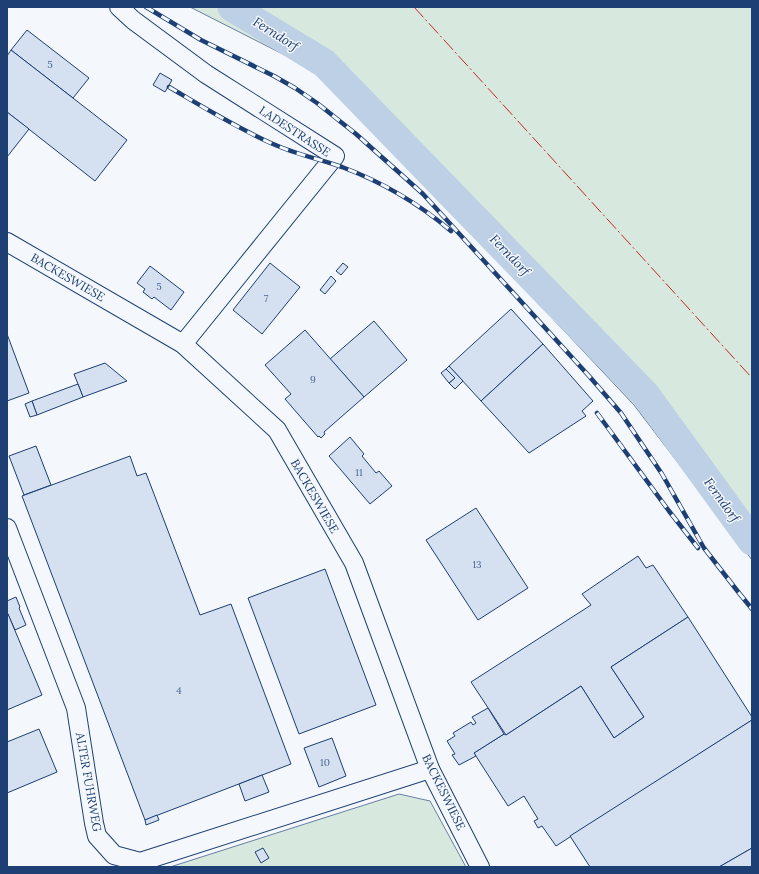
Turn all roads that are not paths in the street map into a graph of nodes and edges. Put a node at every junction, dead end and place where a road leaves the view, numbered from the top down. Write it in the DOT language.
graph roads {
  1 [pos="119,7"];
  2 [pos="7,242"];
  3 [pos="183,344"];
  4 [pos="7,528"];
  5 [pos="430,769"];
  6 [pos="480,867"];
  1 -- 3 [label="street, LADESTRASSE"];
  2 -- 3 [label="street, BACKESWIESE"];
  3 -- 5 [label="street, BACKESWIESE"];
  4 -- 5 [label="street, ALTER FUHRWEG"];
  5 -- 6 [label="street, BACKESWIESE"];
}
